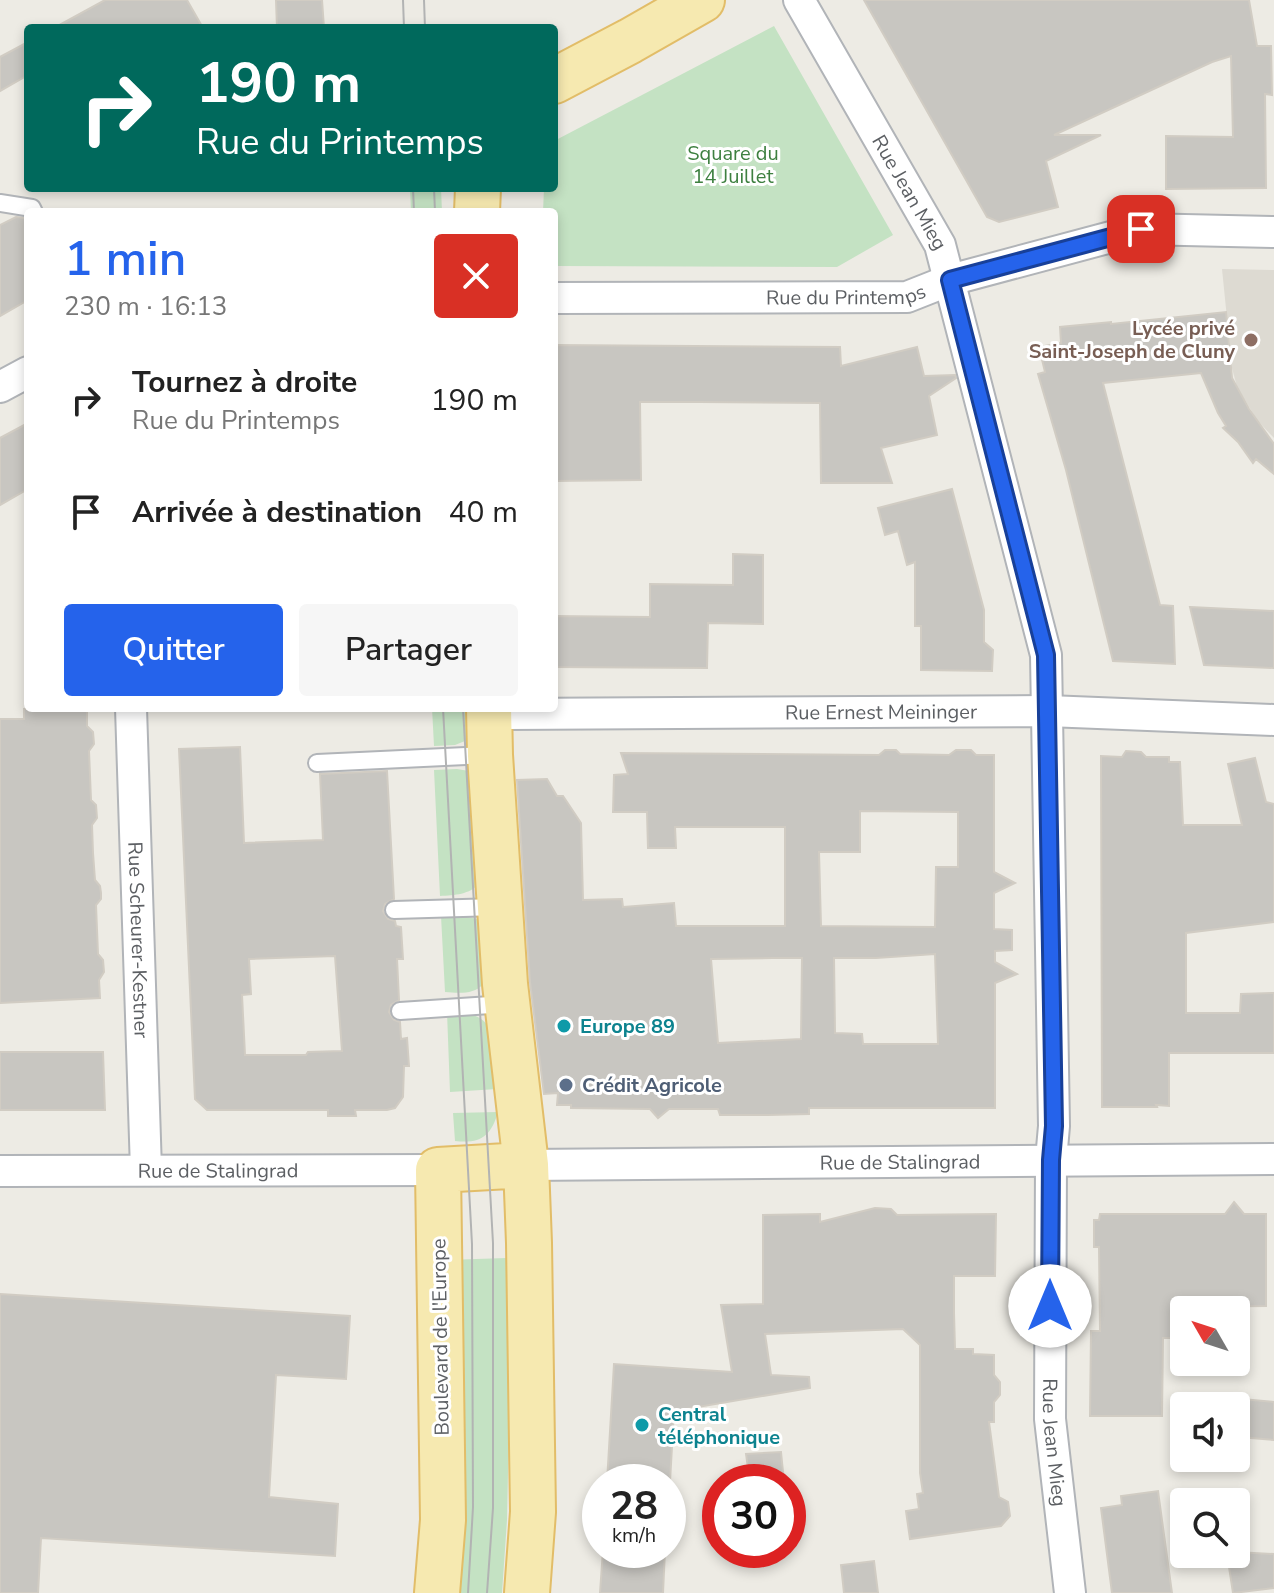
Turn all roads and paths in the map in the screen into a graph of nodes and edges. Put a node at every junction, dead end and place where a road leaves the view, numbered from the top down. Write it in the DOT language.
graph roads {
  1 [pos="702,0"];
  2 [pos="799,0"];
  3 [pos="558,79"];
  4 [pos="0,203"];
  5 [pos="32,208"];
  6 [pos="1274,232"];
  7 [pos="950,280"];
  8 [pos="558,298"];
  9 [pos="24,374"];
  10 [pos="0,387"];
  11 [pos="1048,711"];
  12 [pos="131,712"];
  13 [pos="1274,720"];
  14 [pos="489,726"];
  15 [pos="317,763"];
  16 [pos="500,907"];
  17 [pos="394,910"];
  18 [pos="507,1004"];
  19 [pos="400,1011"];
  20 [pos="1274,1159"];
  21 [pos="1051,1160"];
  22 [pos="526,1165"];
  23 [pos="146,1170"];
  24 [pos="438,1170"];
  25 [pos="0,1171"];
  26 [pos="437,1593"];
  27 [pos="527,1593"];
  28 [pos="1070,1593"];
  1 -- 3 [label="main road"];
  2 -- 7 [label="street, Rue Jean Mieg"];
  4 -- 5 [label="lane"];
  6 -- 7 [label="street, Rue du Printemps"];
  7 -- 8 [label="street, Rue du Printemps"];
  7 -- 11 [label="street, Rue Jean Mieg"];
  9 -- 10 [label="street"];
  11 -- 13 [label="street, Rue Ernest Meininger"];
  11 -- 14 [label="street, Rue Ernest Meininger"];
  11 -- 21 [label="street, Rue Jean Mieg"];
  12 -- 23 [label="street, Rue Scheurer-Kestner"];
  14 -- 15 [label="lane"];
  14 -- 16 [label="main road"];
  16 -- 17 [label="lane"];
  16 -- 18 [label="main road"];
  18 -- 19 [label="lane"];
  18 -- 22 [label="main road"];
  20 -- 21 [label="street, Rue de Stalingrad"];
  21 -- 22 [label="street, Rue de Stalingrad"];
  21 -- 28 [label="street, Rue Jean Mieg"];
  22 -- 24 [label="main road"];
  22 -- 27 [label="main road"];
  23 -- 24 [label="street, Rue de Stalingrad"];
  23 -- 25 [label="street, Rue de Stalingrad"];
  24 -- 26 [label="main road, Boulevard de l'Europe"];
}
